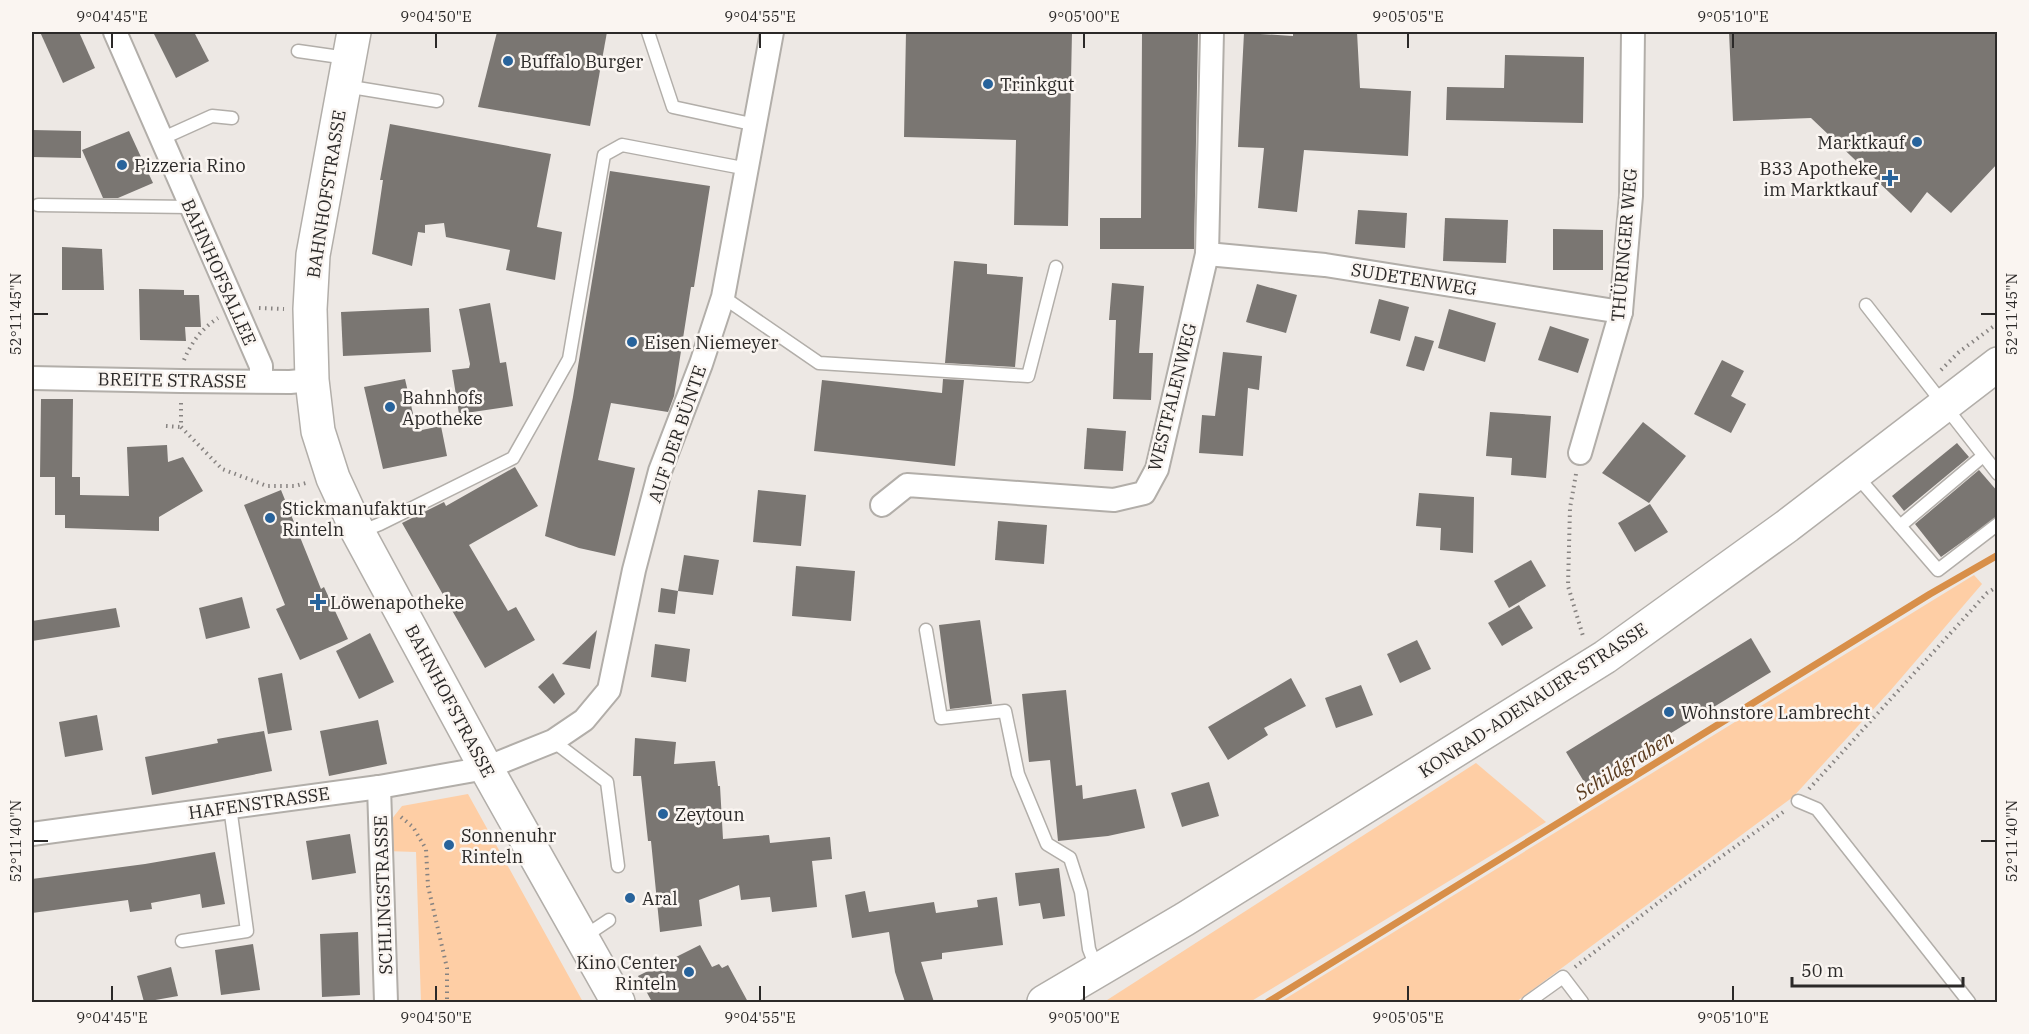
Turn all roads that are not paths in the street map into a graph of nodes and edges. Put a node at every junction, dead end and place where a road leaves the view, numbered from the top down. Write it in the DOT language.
graph roads {
  1 [pos="115,32"];
  2 [pos="648,32"];
  3 [pos="772,32"];
  4 [pos="1212,32"];
  5 [pos="1633,32"];
  6 [pos="298,51"];
  7 [pos="349,59"];
  8 [pos="437,100"];
  9 [pos="232,118"];
  10 [pos="756,125"];
  11 [pos="161,138"];
  12 [pos="748,169"];
  13 [pos="38,205"];
  14 [pos="190,207"];
  15 [pos="1207,254"];
  16 [pos="1056,267"];
  17 [pos="723,297"];
  18 [pos="1866,304"];
  19 [pos="1621,312"];
  20 [pos="1998,364"];
  21 [pos="32,378"];
  22 [pos="312,380"];
  23 [pos="261,381"];
  24 [pos="1943,406"];
  25 [pos="1580,453"];
  26 [pos="1983,456"];
  27 [pos="1855,474"];
  28 [pos="1998,474"];
  29 [pos="882,505"];
  30 [pos="1998,524"];
  31 [pos="1900,526"];
  32 [pos="358,532"];
  33 [pos="926,630"];
  34 [pos="553,741"];
  35 [pos="486,768"];
  36 [pos="379,793"];
  37 [pos="1798,801"];
  38 [pos="230,807"];
  39 [pos="32,834"];
  40 [pos="618,866"];
  41 [pos="609,920"];
  42 [pos="582,938"];
  43 [pos="182,942"];
  44 [pos="1097,970"];
  45 [pos="386,1002"];
  46 [pos="618,1002"];
  47 [pos="1044,1002"];
  48 [pos="1528,1002"];
  49 [pos="1582,1002"];
  50 [pos="1969,1002"];
  1 -- 11 [label="street, BAHNHOFSALLEE"];
  2 -- 10 [label="lane"];
  3 -- 10 [label="street, AUF DER BÜNTE"];
  4 -- 15 [label="street, WESTFALENWEG"];
  5 -- 19 [label="street, THÜRINGER WEG"];
  6 -- 7 [label="lane"];
  7 -- 8 [label="lane"];
  7 -- 22 [label="main road, BAHNHOFSTRASSE"];
  9 -- 11 [label="lane"];
  10 -- 12 [label="street, AUF DER BÜNTE"];
  11 -- 14 [label="street, BAHNHOFSALLEE"];
  12 -- 17 [label="street, AUF DER BÜNTE"];
  12 -- 32 [label="lane"];
  13 -- 14 [label="lane"];
  14 -- 23 [label="street, BAHNHOFSALLEE"];
  15 -- 19 [label="street, SUDETENWEG"];
  15 -- 29 [label="street, WESTFALENWEG"];
  16 -- 17 [label="lane"];
  17 -- 34 [label="street, AUF DER BÜNTE"];
  18 -- 24 [label="lane"];
  19 -- 25 [label="street, THÜRINGER WEG"];
  20 -- 24 [label="main road, KONRAD-ADENAUER-STRASSE"];
  21 -- 23 [label="street, BREITE STRASSE"];
  22 -- 23 [label="street, BREITE STRASSE"];
  22 -- 32 [label="main road, BAHNHOFSTRASSE"];
  24 -- 26 [label="lane"];
  24 -- 27 [label="main road, KONRAD-ADENAUER-STRASSE"];
  26 -- 28 [label="lane"];
  26 -- 31 [label="lane"];
  27 -- 31 [label="lane"];
  27 -- 44 [label="main road, KONRAD-ADENAUER-STRASSE"];
  30 -- 31 [label="lane"];
  32 -- 35 [label="main road, BAHNHOFSTRASSE"];
  33 -- 44 [label="lane"];
  34 -- 35 [label="street, AUF DER BÜNTE"];
  34 -- 40 [label="lane"];
  35 -- 36 [label="street, HAFENSTRASSE"];
  35 -- 42 [label="main road, BAHNHOFSTRASSE"];
  36 -- 38 [label="street, HAFENSTRASSE"];
  36 -- 45 [label="street, SCHLINGSTRASSE"];
  37 -- 50 [label="lane"];
  38 -- 39 [label="street, HAFENSTRASSE"];
  38 -- 43 [label="lane"];
  41 -- 42 [label="lane"];
  42 -- 46 [label="main road, BAHNHOFSTRASSE"];
  44 -- 47 [label="main road, KONRAD-ADENAUER-STRASSE"];
  48 -- 49 [label="lane"];
}
